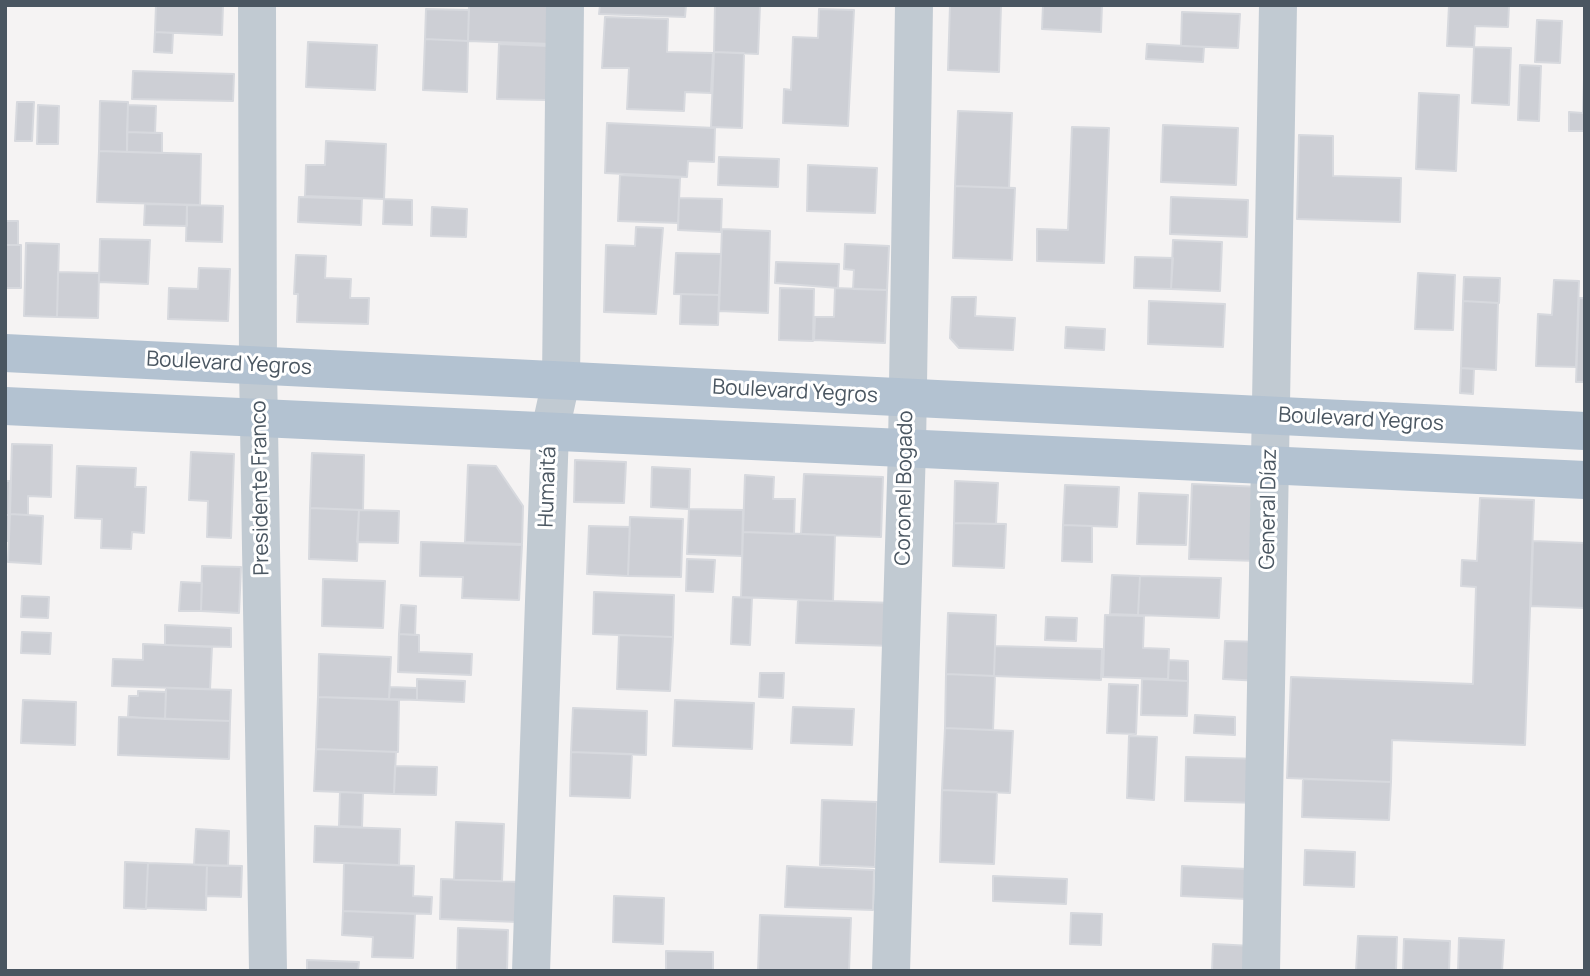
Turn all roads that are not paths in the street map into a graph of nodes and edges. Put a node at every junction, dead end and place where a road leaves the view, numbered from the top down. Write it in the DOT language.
graph roads {
  1 [pos="257,5"];
  2 [pos="565,5"];
  3 [pos="914,5"];
  4 [pos="1278,5"];
  5 [pos="5,354"];
  6 [pos="258,366"];
  7 [pos="561,381"];
  8 [pos="907,397"];
  9 [pos="5,406"];
  10 [pos="1271,415"];
  11 [pos="261,418"];
  12 [pos="550,431"];
  13 [pos="1585,431"];
  14 [pos="907,448"];
  15 [pos="1269,465"];
  16 [pos="1585,480"];
  17 [pos="268,971"];
  18 [pos="531,971"];
  19 [pos="891,971"];
  20 [pos="1261,971"];
  1 -- 6 [label="street, Presidente Franco"];
  2 -- 7 [label="street, Humaitá"];
  3 -- 8 [label="street, Coronel Bogado"];
  4 -- 10 [label="street, General Díaz"];
  5 -- 6 [label="main road, Boulevard Yegros"];
  6 -- 7 [label="main road, Boulevard Yegros"];
  6 -- 11 [label="street, Presidente Franco"];
  7 -- 8 [label="main road, Boulevard Yegros"];
  7 -- 12 [label="street, Humaitá"];
  8 -- 10 [label="main road, Boulevard Yegros"];
  8 -- 14 [label="street, Coronel Bogado"];
  9 -- 11 [label="main road"];
  10 -- 13 [label="main road, Boulevard Yegros"];
  10 -- 15 [label="street, General Díaz"];
  11 -- 12 [label="main road"];
  11 -- 17 [label="street, Presidente Franco"];
  12 -- 14 [label="main road"];
  12 -- 18 [label="street, Humaitá"];
  14 -- 15 [label="main road"];
  14 -- 19 [label="street, Coronel Bogado"];
  15 -- 16 [label="main road"];
  15 -- 20 [label="street, General Díaz"];
}
